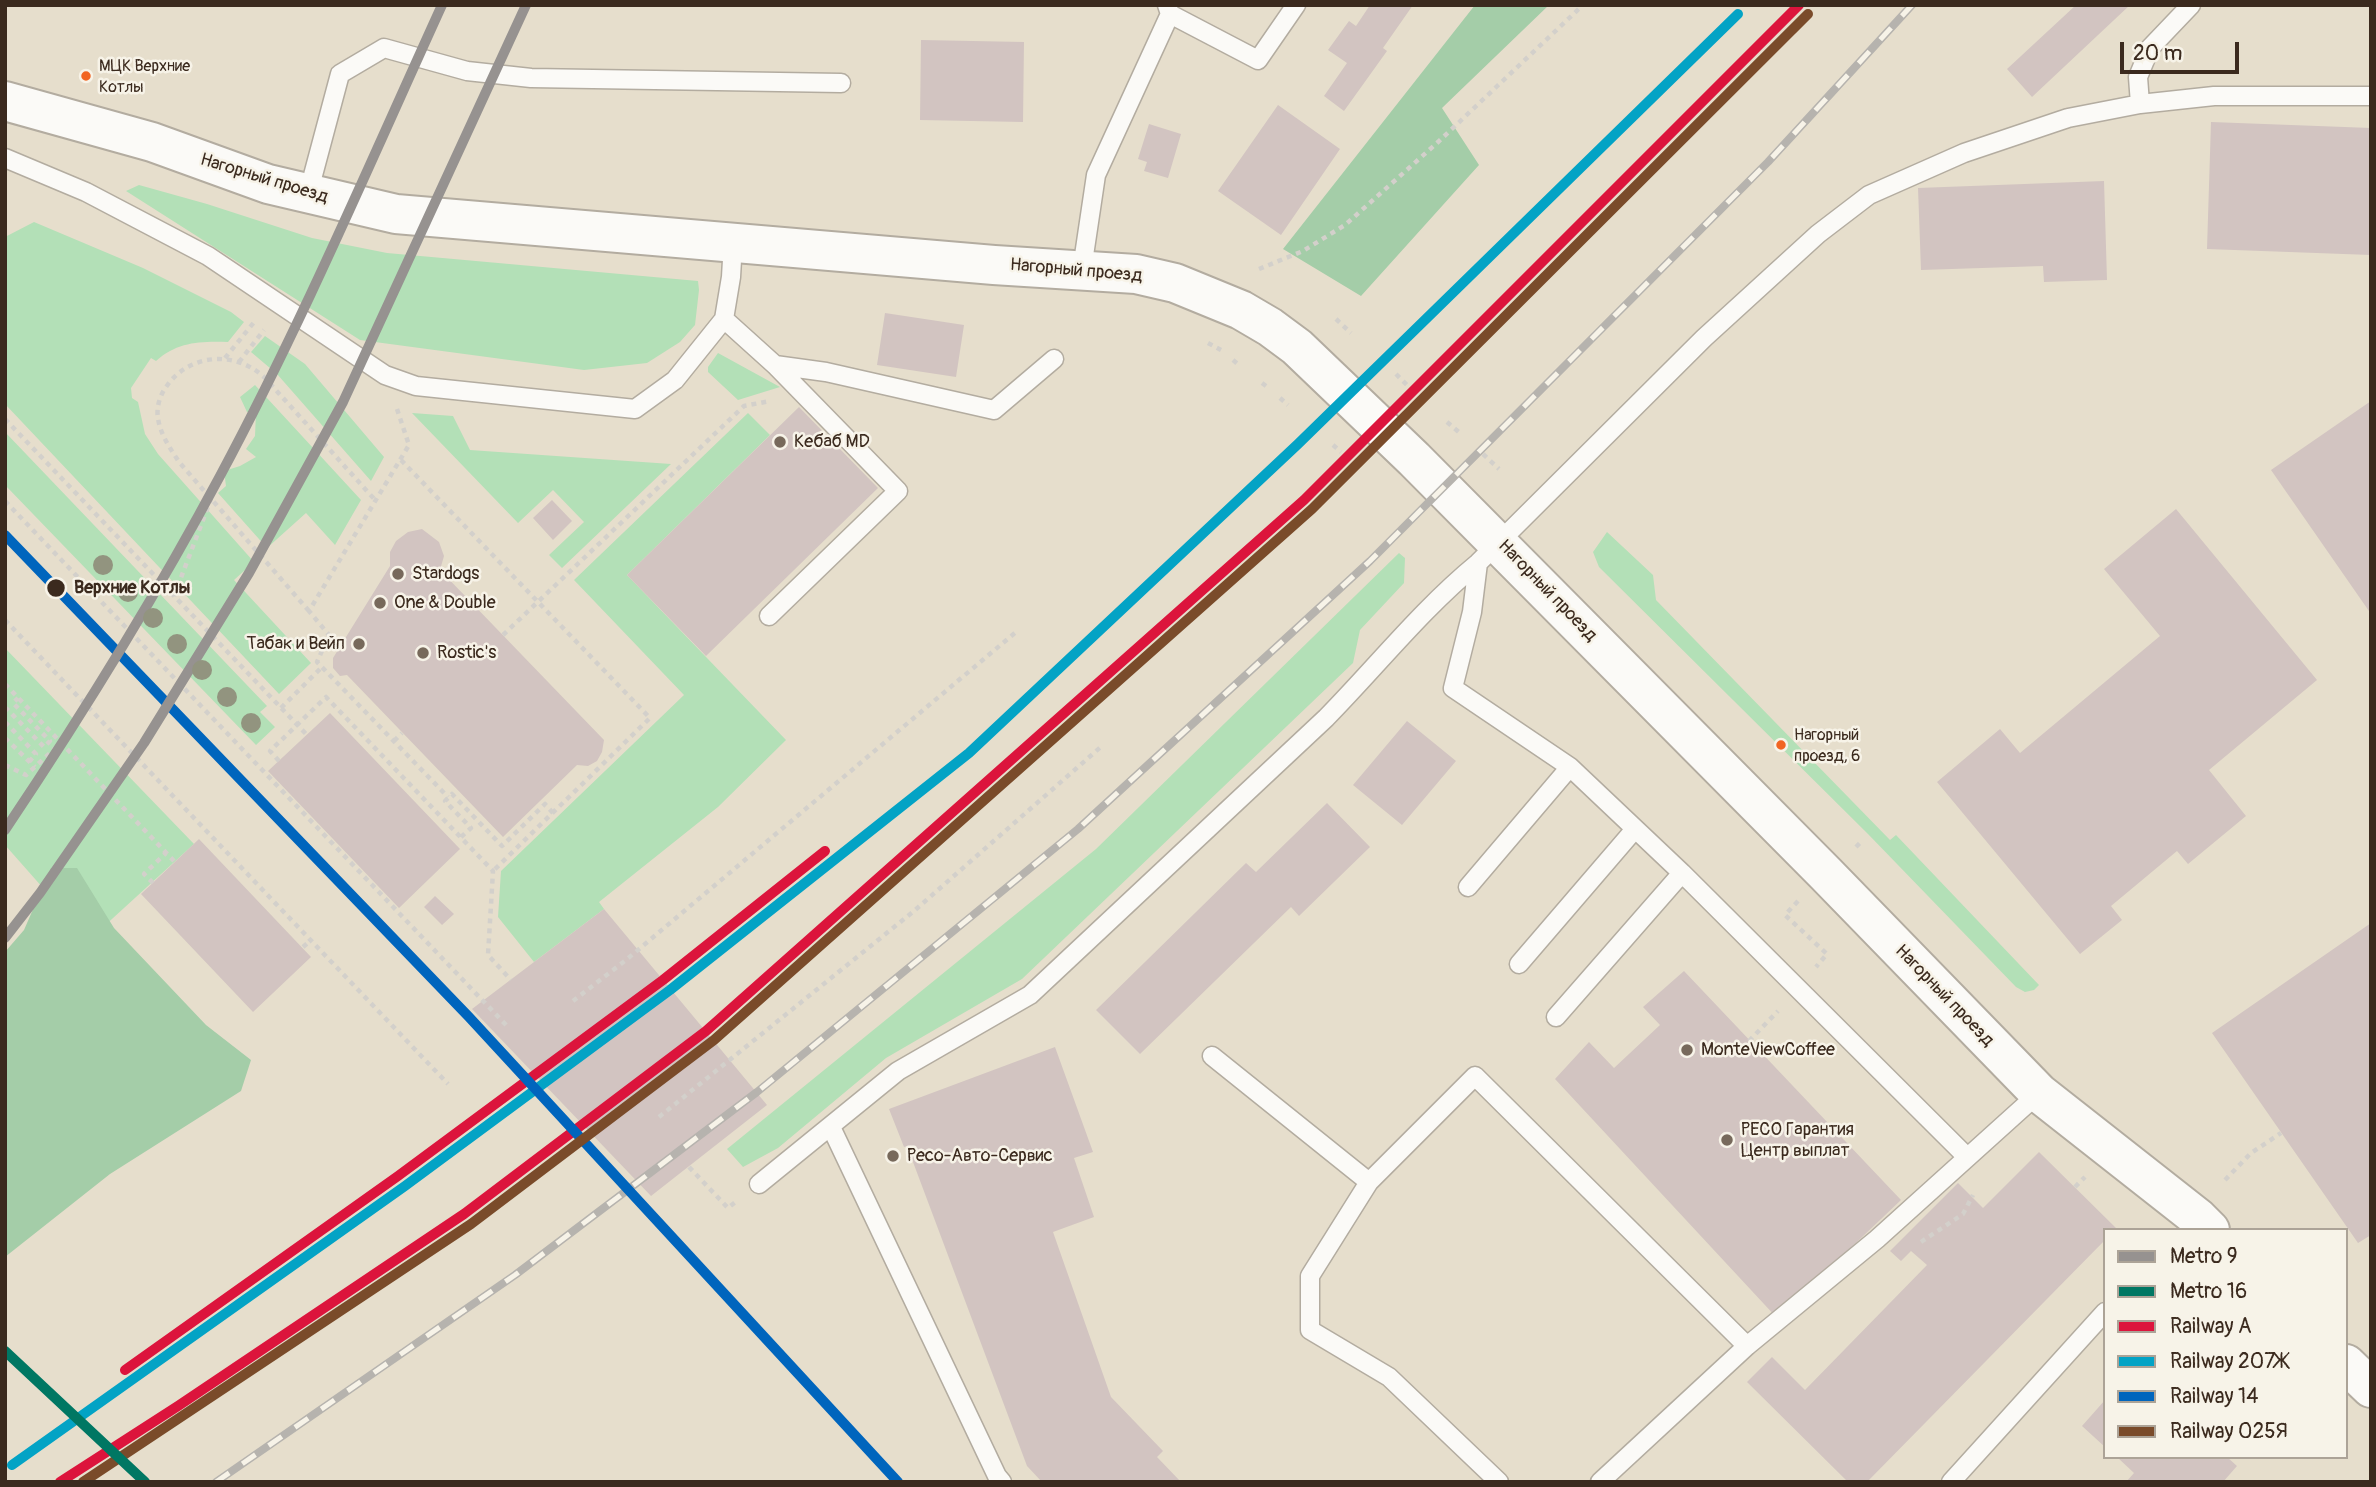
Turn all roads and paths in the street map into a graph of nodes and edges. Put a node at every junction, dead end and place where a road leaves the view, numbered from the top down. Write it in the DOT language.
graph roads {
  1 [pos="1296,5"];
  2 [pos="1583,5"];
  3 [pos="2191,5"];
  4 [pos="1169,10"];
  5 [pos="841,83"];
  6 [pos="2371,96"];
  7 [pos="5,101"];
  8 [pos="2140,104"];
  9 [pos="5,159"];
  10 [pos="308,194"];
  11 [pos="733,243"];
  12 [pos="1082,269"];
  13 [pos="1259,269"];
  14 [pos="1336,319"];
  15 [pos="724,320"];
  16 [pos="251,326"];
  17 [pos="261,333"];
  18 [pos="1351,333"];
  19 [pos="225,359"];
  20 [pos="1054,359"];
  21 [pos="1234,360"];
  22 [pos="239,362"];
  23 [pos="775,365"];
  24 [pos="1240,366"];
  25 [pos="1396,374"];
  26 [pos="385,375"];
  27 [pos="1262,383"];
  28 [pos="1408,386"];
  29 [pos="1270,389"];
  30 [pos="800,391"];
  31 [pos="1280,398"];
  32 [pos="1288,405"];
  33 [pos="5,419"];
  34 [pos="1447,422"];
  35 [pos="1460,433"];
  36 [pos="1333,445"];
  37 [pos="1341,452"];
  38 [pos="1483,454"];
  39 [pos="401,460"];
  40 [pos="1499,468"];
  41 [pos="211,499"];
  42 [pos="5,501"];
  43 [pos="376,501"];
  44 [pos="1489,553"];
  45 [pos="174,596"];
  46 [pos="538,602"];
  47 [pos="309,611"];
  48 [pos="769,616"];
  49 [pos="5,620"];
  50 [pos="1016,632"];
  51 [pos="503,635"];
  52 [pos="323,667"];
  53 [pos="337,673"];
  54 [pos="332,678"];
  55 [pos="5,684"];
  56 [pos="18,698"];
  57 [pos="281,708"];
  58 [pos="5,711"];
  59 [pos="5,722"];
  60 [pos="297,724"];
  61 [pos="402,733"];
  62 [pos="307,734"];
  63 [pos="5,738"];
  64 [pos="394,741"];
  65 [pos="61,743"];
  66 [pos="1103,746"];
  67 [pos="279,761"];
  68 [pos="29,762"];
  69 [pos="5,765"];
  70 [pos="35,767"];
  71 [pos="1570,767"];
  72 [pos="448,797"];
  73 [pos="553,813"];
  74 [pos="1635,829"];
  75 [pos="461,837"];
  76 [pos="1862,841"];
  77 [pos="1856,847"];
  78 [pos="166,853"];
  79 [pos="174,861"];
  80 [pos="493,871"];
  81 [pos="1682,873"];
  82 [pos="153,883"];
  83 [pos="1468,887"];
  84 [pos="1785,915"];
  85 [pos="311,940"];
  86 [pos="303,947"];
  87 [pos="1827,954"];
  88 [pos="1519,964"];
  89 [pos="511,980"];
  90 [pos="573,1001"];
  91 [pos="1556,1017"];
  92 [pos="508,1027"];
  93 [pos="1212,1056"];
  94 [pos="448,1084"];
  95 [pos="2039,1093"];
  96 [pos="659,1117"];
  97 [pos="831,1127"];
  98 [pos="2281,1133"];
  99 [pos="1967,1157"];
  100 [pos="689,1167"];
  101 [pos="2225,1180"];
  102 [pos="1370,1181"];
  103 [pos="759,1184"];
  104 [pos="1971,1196"];
  105 [pos="728,1208"];
  106 [pos="2198,1226"];
  107 [pos="1914,1245"];
  108 [pos="2103,1313"];
  109 [pos="1747,1346"];
  110 [pos="2348,1366"];
  111 [pos="2371,1388"];
  112 [pos="1002,1482"];
  113 [pos="1499,1482"];
  114 [pos="1600,1482"];
  115 [pos="1951,1482"];
  1 -- 4 [label="lane"];
  2 -- 13 [label="path"];
  3 -- 8 [label="lane"];
  4 -- 12 [label="lane"];
  5 -- 10 [label="lane"];
  6 -- 8 [label="lane"];
  7 -- 10 [label="street, Нагорный проезд"];
  8 -- 44 [label="lane"];
  9 -- 26 [label="lane"];
  10 -- 11 [label="street, Нагорный проезд"];
  11 -- 12 [label="street, Нагорный проезд"];
  11 -- 15 [label="lane"];
  12 -- 44 [label="street, Нагорный проезд"];
  14 -- 18 [label="path"];
  15 -- 23 [label="lane"];
  15 -- 26 [label="lane"];
  16 -- 19 [label="path"];
  17 -- 22 [label="path"];
  19 -- 22 [label="path"];
  19 -- 41 [label="path"];
  20 -- 23 [label="lane"];
  21 -- 24 [label="path"];
  22 -- 43 [label="path"];
  23 -- 30 [label="lane"];
  25 -- 28 [label="path"];
  26 -- 39 [label="path"];
  27 -- 29 [label="path"];
  30 -- 46 [label="path"];
  30 -- 48 [label="lane"];
  31 -- 32 [label="path"];
  33 -- 45 [label="path"];
  34 -- 35 [label="path"];
  36 -- 37 [label="path"];
  38 -- 40 [label="path"];
  39 -- 43 [label="path"];
  39 -- 46 [label="path"];
  41 -- 45 [label="path"];
  41 -- 47 [label="path"];
  42 -- 92 [label="path"];
  43 -- 47 [label="path"];
  44 -- 71 [label="lane"];
  44 -- 95 [label="street, Нагорный проезд"];
  44 -- 97 [label="lane"];
  45 -- 57 [label="path"];
  46 -- 51 [label="path"];
  46 -- 73 [label="path"];
  47 -- 52 [label="path"];
  49 -- 85 [label="path"];
  50 -- 90 [label="path"];
  52 -- 54 [label="path"];
  52 -- 57 [label="path"];
  53 -- 54 [label="path"];
  54 -- 64 [label="path"];
  55 -- 56 [label="path"];
  56 -- 58 [label="path"];
  56 -- 65 [label="path"];
  57 -- 60 [label="path"];
  59 -- 68 [label="path"];
  60 -- 62 [label="path"];
  60 -- 67 [label="path"];
  60 -- 75 [label="path"];
  61 -- 64 [label="path"];
  63 -- 68 [label="path"];
  64 -- 72 [label="path"];
  65 -- 70 [label="path"];
  65 -- 78 [label="path"];
  66 -- 96 [label="path"];
  68 -- 70 [label="path"];
  69 -- 70 [label="path"];
  71 -- 74 [label="lane"];
  71 -- 83 [label="lane"];
  72 -- 73 [label="path"];
  72 -- 75 [label="path"];
  73 -- 80 [label="path"];
  74 -- 81 [label="lane"];
  74 -- 88 [label="lane"];
  75 -- 80 [label="path"];
  76 -- 77 [label="path"];
  78 -- 79 [label="path"];
  78 -- 82 [label="path"];
  80 -- 89 [label="path"];
  81 -- 91 [label="lane"];
  81 -- 99 [label="lane"];
  84 -- 87 [label="path"];
  85 -- 86 [label="path"];
  85 -- 94 [label="path"];
  93 -- 102 [label="lane"];
  95 -- 99 [label="lane"];
  95 -- 106 [label="street, Нагорный проезд"];
  97 -- 103 [label="lane"];
  97 -- 112 [label="lane"];
  98 -- 101 [label="path"];
  99 -- 109 [label="lane"];
  100 -- 105 [label="path"];
  102 -- 109 [label="lane"];
  102 -- 113 [label="lane"];
  104 -- 107 [label="path"];
  108 -- 115 [label="lane"];
  109 -- 114 [label="lane"];
  110 -- 111 [label="street"];
}
